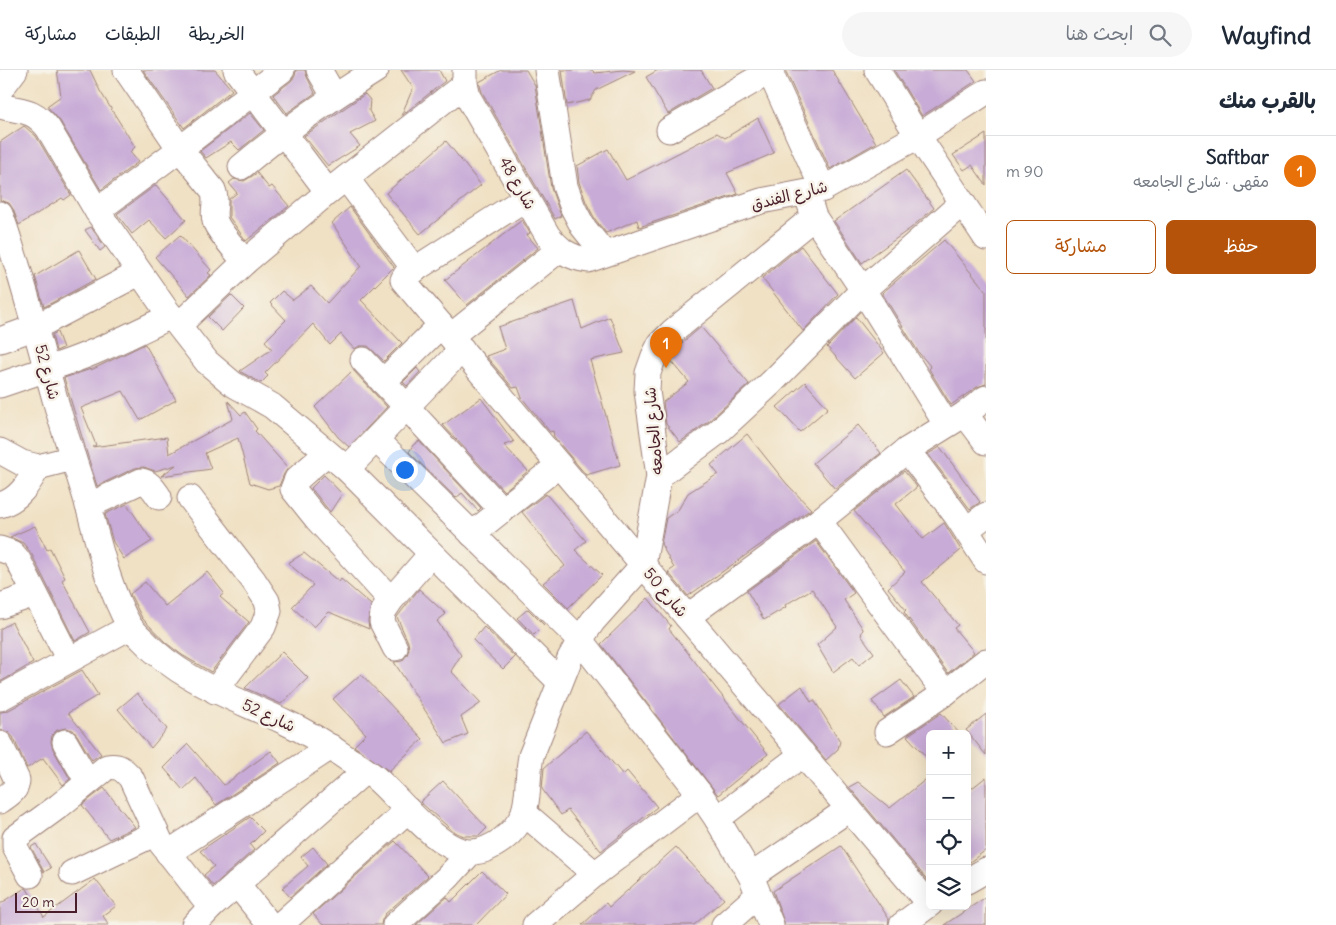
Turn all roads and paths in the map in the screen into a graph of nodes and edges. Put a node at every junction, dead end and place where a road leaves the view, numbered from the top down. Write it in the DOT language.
graph roads {
  1 [pos="15,70"];
  2 [pos="126,70"];
  3 [pos="236,70"];
  4 [pos="282,70"];
  5 [pos="319,70"];
  6 [pos="376,70"];
  7 [pos="547,70"];
  8 [pos="770,70"];
  9 [pos="877,70"];
  10 [pos="466,74"];
  11 [pos="0,90"];
  12 [pos="253,92"];
  13 [pos="986,92"];
  14 [pos="334,96"];
  15 [pos="0,106"];
  16 [pos="669,130"];
  17 [pos="283,132"];
  18 [pos="918,136"];
  19 [pos="180,149"];
  20 [pos="241,167"];
  21 [pos="337,185"];
  22 [pos="815,191"];
  23 [pos="526,198"];
  24 [pos="962,203"];
  25 [pos="97,211"];
  26 [pos="0,214"];
  27 [pos="814,216"];
  28 [pos="986,238"];
  29 [pos="560,249"];
  30 [pos="604,253"];
  31 [pos="245,262"];
  32 [pos="139,273"];
  33 [pos="409,275"];
  34 [pos="863,290"];
  35 [pos="175,320"];
  36 [pos="36,327"];
  37 [pos="451,337"];
  38 [pos="0,340"];
  39 [pos="363,360"];
  40 [pos="47,369"];
  41 [pos="383,382"];
  42 [pos="0,385"];
  43 [pos="986,398"];
  44 [pos="406,407"];
  45 [pos="955,419"];
  46 [pos="376,439"];
  47 [pos="986,442"];
  48 [pos="907,450"];
  49 [pos="0,451"];
  50 [pos="327,452"];
  51 [pos="73,458"];
  52 [pos="559,465"];
  53 [pos="38,467"];
  54 [pos="346,469"];
  55 [pos="659,476"];
  56 [pos="158,497"];
  57 [pos="190,498"];
  58 [pos="0,506"];
  59 [pos="88,506"];
  60 [pos="502,510"];
  61 [pos="986,515"];
  62 [pos="819,521"];
  63 [pos="966,530"];
  64 [pos="472,534"];
  65 [pos="0,549"];
  66 [pos="431,554"];
  67 [pos="986,561"];
  68 [pos="643,565"];
  69 [pos="35,594"];
  70 [pos="390,600"];
  71 [pos="0,606"];
  72 [pos="687,617"];
  73 [pos="130,626"];
  74 [pos="580,640"];
  75 [pos="396,648"];
  76 [pos="69,660"];
  77 [pos="986,660"];
  78 [pos="560,682"];
  79 [pos="215,691"];
  80 [pos="945,693"];
  81 [pos="0,698"];
  82 [pos="887,732"];
  83 [pos="65,742"];
  84 [pos="0,744"];
  85 [pos="330,747"];
  86 [pos="802,754"];
  87 [pos="365,771"];
  88 [pos="88,782"];
  89 [pos="700,794"];
  90 [pos="0,801"];
  91 [pos="849,809"];
  92 [pos="408,810"];
  93 [pos="524,813"];
  94 [pos="717,819"];
  95 [pos="162,843"];
  96 [pos="470,853"];
  97 [pos="986,870"];
  98 [pos="72,873"];
  99 [pos="595,874"];
  100 [pos="30,875"];
  101 [pos="971,879"];
  102 [pos="237,884"];
  103 [pos="754,886"];
  104 [pos="926,900"];
  105 [pos="926,906"];
  106 [pos="211,907"];
  107 [pos="194,925"];
  108 [pos="270,925"];
  109 [pos="280,925"];
  110 [pos="395,925"];
  111 [pos="535,925"];
  112 [pos="724,925"];
  113 [pos="772,925"];
  114 [pos="902,925"];
  1 -- 11 [label="street"];
  2 -- 19 [label="street"];
  3 -- 12 [label="street, شارع 50"];
  4 -- 12 [label="street"];
  5 -- 14 [label="street"];
  6 -- 14 [label="street"];
  7 -- 30 [label="street"];
  8 -- 16 [label="street"];
  8 -- 22 [label="street"];
  9 -- 18 [label="street"];
  10 -- 21 [label="street"];
  10 -- 23 [label="street, شارع 48"];
  12 -- 17 [label="street, شارع 50"];
  12 -- 19 [label="street"];
  13 -- 18 [label="street, شارع الفندق"];
  14 -- 17 [label="street"];
  15 -- 25 [label="street"];
  17 -- 20 [label="street"];
  17 -- 21 [label="street, شارع 50"];
  18 -- 22 [label="street, شارع الفندق"];
  18 -- 24 [label="street"];
  19 -- 25 [label="street"];
  19 -- 31 [label="street"];
  21 -- 31 [label="street"];
  21 -- 33 [label="street, شارع 50"];
  22 -- 27 [label="street"];
  22 -- 30 [label="street, شارع الفندق"];
  23 -- 29 [label="street, شارع 48"];
  23 -- 33 [label="street"];
  24 -- 28 [label="street"];
  24 -- 34 [label="street"];
  25 -- 32 [label="street"];
  26 -- 36 [label="street, شارع 52"];
  27 -- 34 [label="street"];
  27 -- 55 [label="street, شارع الجامعه"];
  29 -- 30 [label="street, شارع 48"];
  29 -- 37 [label="street"];
  31 -- 35 [label="street"];
  32 -- 35 [label="street"];
  32 -- 36 [label="street"];
  33 -- 37 [label="street, شارع 50"];
  34 -- 45 [label="street"];
  34 -- 55 [label="street"];
  35 -- 40 [label="street"];
  35 -- 50 [label="street"];
  36 -- 38 [label="street"];
  36 -- 40 [label="street, شارع 52"];
  37 -- 41 [label="street"];
  37 -- 44 [label="street"];
  37 -- 52 [label="street, شارع 50"];
  39 -- 41 [label="street"];
  40 -- 42 [label="street"];
  40 -- 51 [label="street, شارع 52"];
  41 -- 44 [label="street"];
  43 -- 45 [label="street"];
  44 -- 46 [label="street"];
  44 -- 60 [label="street"];
  45 -- 47 [label="street"];
  45 -- 48 [label="street"];
  46 -- 54 [label="street"];
  46 -- 64 [label="street"];
  48 -- 62 [label="street"];
  48 -- 63 [label="street"];
  49 -- 53 [label="street"];
  50 -- 54 [label="street"];
  50 -- 70 [label="street"];
  51 -- 53 [label="street"];
  51 -- 59 [label="street, شارع 52"];
  52 -- 60 [label="street"];
  52 -- 68 [label="street, شارع 50"];
  53 -- 58 [label="street"];
  54 -- 66 [label="street"];
  55 -- 68 [label="street, شارع الجامعه"];
  56 -- 59 [label="street"];
  57 -- 79 [label="street"];
  59 -- 73 [label="street, شارع 52"];
  60 -- 64 [label="street"];
  61 -- 63 [label="street"];
  62 -- 72 [label="street"];
  62 -- 80 [label="street"];
  63 -- 67 [label="street"];
  64 -- 74 [label="street"];
  65 -- 69 [label="street"];
  66 -- 70 [label="street"];
  66 -- 78 [label="street"];
  68 -- 72 [label="street, شارع 50"];
  68 -- 74 [label="street"];
  69 -- 71 [label="street"];
  69 -- 76 [label="street"];
  70 -- 75 [label="street"];
  72 -- 86 [label="street, شارع 50"];
  73 -- 76 [label="street"];
  73 -- 79 [label="street, شارع 52"];
  74 -- 78 [label="street"];
  74 -- 89 [label="street"];
  76 -- 81 [label="street"];
  77 -- 80 [label="street"];
  78 -- 93 [label="street"];
  79 -- 85 [label="street, شارع 52"];
  80 -- 82 [label="street"];
  83 -- 88 [label="street"];
  84 -- 90 [label="street"];
  85 -- 87 [label="street, شارع 52"];
  85 -- 95 [label="street"];
  86 -- 91 [label="street, شارع 50"];
  86 -- 94 [label="street"];
  87 -- 92 [label="street, شارع 52"];
  87 -- 102 [label="street"];
  88 -- 95 [label="street"];
  88 -- 100 [label="street"];
  89 -- 94 [label="street"];
  89 -- 99 [label="street"];
  91 -- 103 [label="street"];
  91 -- 104 [label="street, شارع 50"];
  92 -- 96 [label="street, شارع 52"];
  92 -- 109 [label="street"];
  93 -- 96 [label="street"];
  93 -- 99 [label="street"];
  94 -- 103 [label="street"];
  95 -- 98 [label="street"];
  95 -- 106 [label="street"];
  96 -- 110 [label="street"];
  97 -- 101 [label="street"];
  99 -- 111 [label="street"];
  102 -- 106 [label="street"];
  102 -- 108 [label="street"];
  103 -- 112 [label="street"];
  103 -- 113 [label="street"];
  105 -- 114 [label="street"];
  106 -- 107 [label="street"];
}
